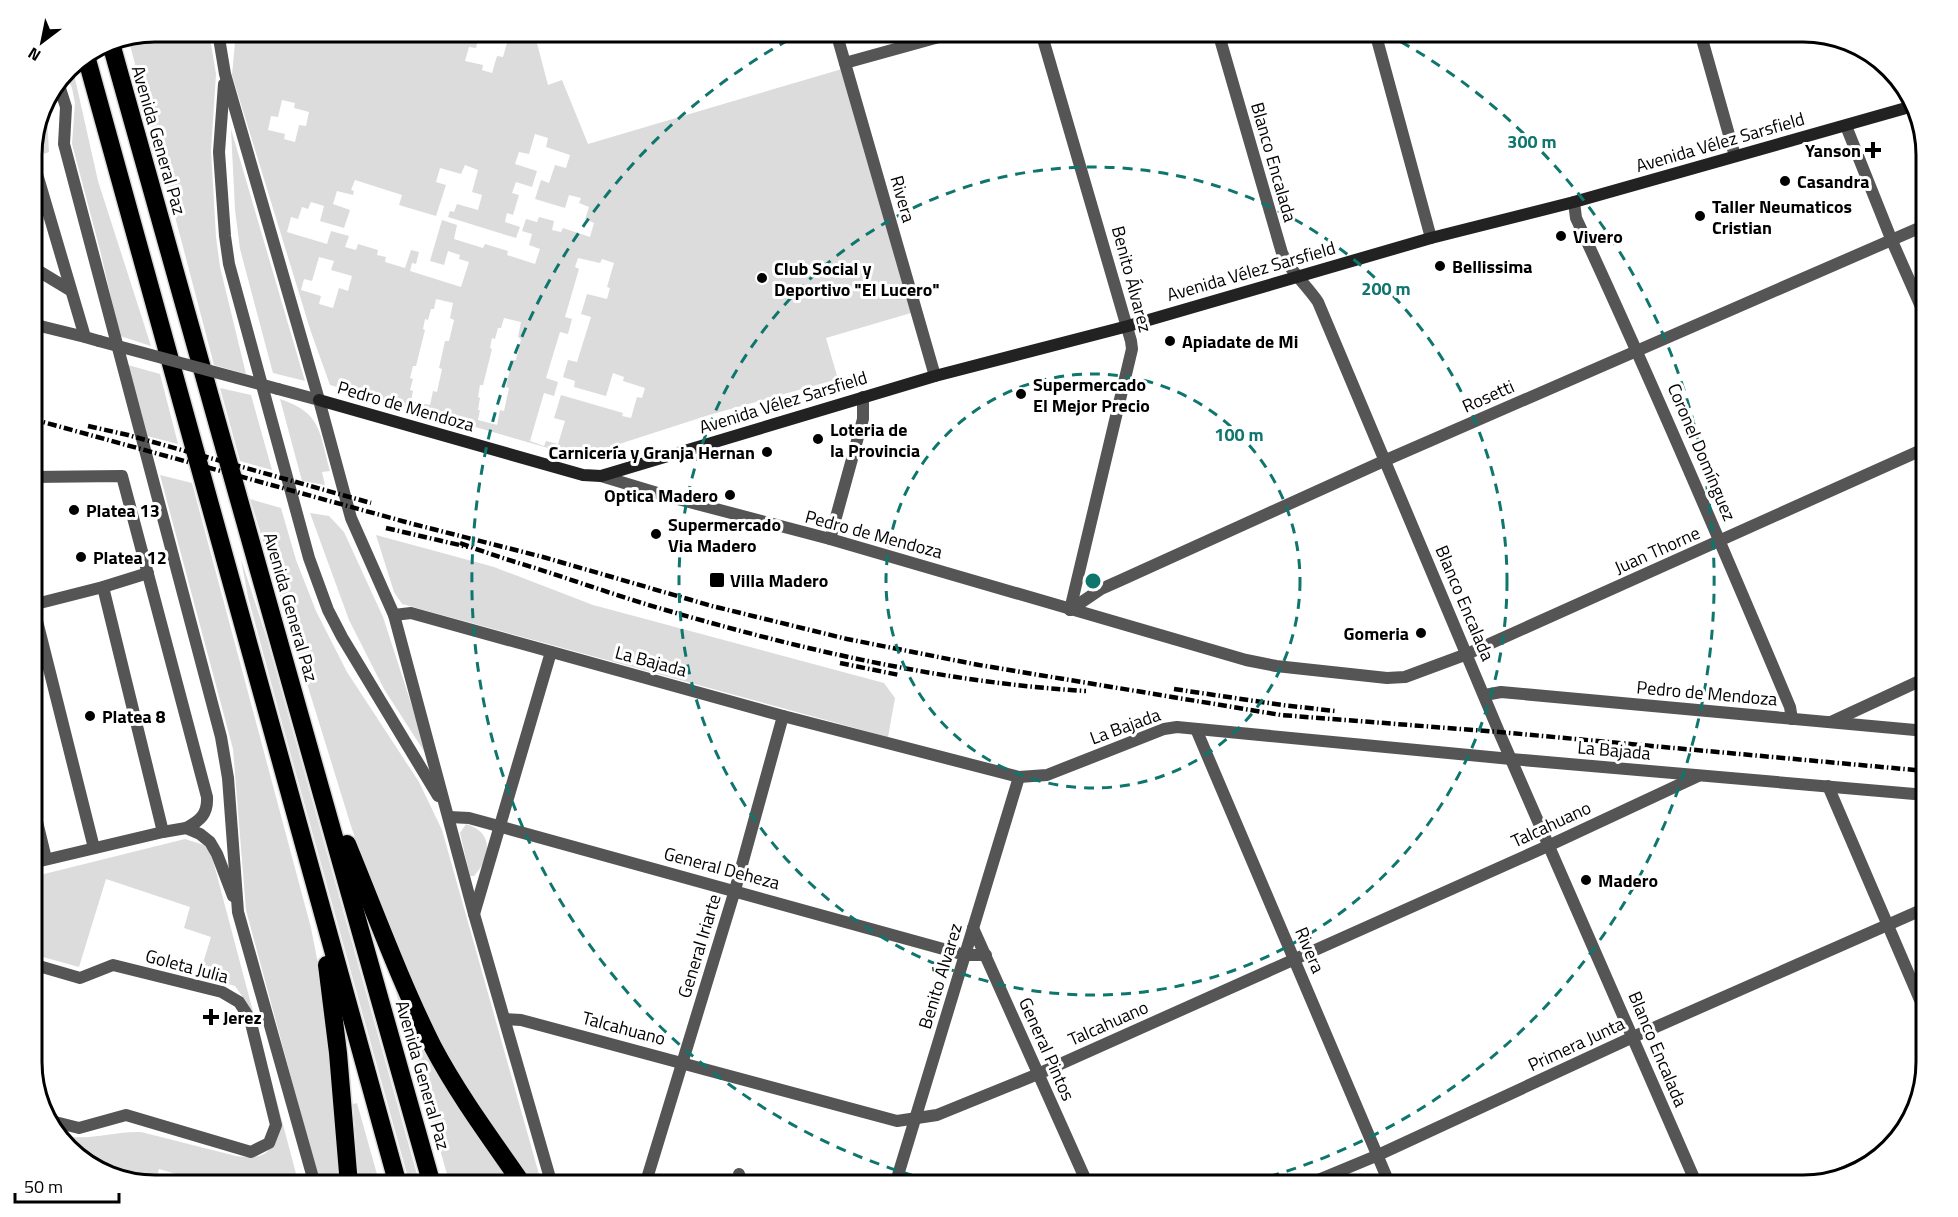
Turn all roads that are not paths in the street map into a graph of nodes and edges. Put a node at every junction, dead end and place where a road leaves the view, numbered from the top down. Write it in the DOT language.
graph roads {
  1 [pos="220,42"];
  2 [pos="839,42"];
  3 [pos="921,42"];
  4 [pos="1044,42"];
  5 [pos="1221,42"];
  6 [pos="1378,42"];
  7 [pos="1703,42"];
  8 [pos="113,51"];
  9 [pos="844,63"];
  10 [pos="88,64"];
  11 [pos="85,66"];
  12 [pos="225,74"];
  13 [pos="93,81"];
  14 [pos="61,92"];
  15 [pos="1905,108"];
  16 [pos="1846,126"];
  17 [pos="1735,156"];
  18 [pos="42,192"];
  19 [pos="1574,202"];
  20 [pos="1916,230"];
  21 [pos="1431,238"];
  22 [pos="1893,241"];
  23 [pos="42,273"];
  24 [pos="1296,276"];
  25 [pos="70,291"];
  26 [pos="1916,295"];
  27 [pos="1128,326"];
  28 [pos="42,327"];
  29 [pos="85,338"];
  30 [pos="1638,350"];
  31 [pos="935,376"];
  32 [pos="863,397"];
  33 [pos="319,400"];
  34 [pos="1916,453"];
  35 [pos="1386,460"];
  36 [pos="601,476"];
  37 [pos="42,477"];
  38 [pos="830,539"];
  39 [pos="1720,541"];
  40 [pos="148,573"];
  41 [pos="103,587"];
  42 [pos="42,603"];
  43 [pos="1070,610"];
  44 [pos="394,615"];
  45 [pos="42,641"];
  46 [pos="550,652"];
  47 [pos="1467,654"];
  48 [pos="1916,683"];
  49 [pos="1485,695"];
  50 [pos="783,716"];
  51 [pos="1792,719"];
  52 [pos="1830,723"];
  53 [pos="1196,729"];
  54 [pos="1916,730"];
  55 [pos="1511,759"];
  56 [pos="316,770"];
  57 [pos="1698,776"];
  58 [pos="1019,777"];
  59 [pos="1828,786"];
  60 [pos="1916,794"];
  61 [pos="448,814"];
  62 [pos="499,826"];
  63 [pos="186,828"];
  64 [pos="164,832"];
  65 [pos="42,842"];
  66 [pos="1550,845"];
  67 [pos="94,848"];
  68 [pos="46,859"];
  69 [pos="42,860"];
  70 [pos="735,891"];
  71 [pos="318,901"];
  72 [pos="238,912"];
  73 [pos="1916,913"];
  74 [pos="474,914"];
  75 [pos="1888,926"];
  76 [pos="973,928"];
  77 [pos="965,955"];
  78 [pos="986,955"];
  79 [pos="1294,960"];
  80 [pos="42,967"];
  81 [pos="1916,991"];
  82 [pos="505,1019"];
  83 [pos="1633,1038"];
  84 [pos="682,1063"];
  85 [pos="1038,1074"];
  86 [pos="916,1119"];
  87 [pos="60,1122"];
  88 [pos="1376,1156"];
  89 [pos="312,1175"];
  90 [pos="348,1175"];
  91 [pos="395,1175"];
  92 [pos="429,1175"];
  93 [pos="516,1175"];
  94 [pos="549,1175"];
  95 [pos="648,1175"];
  96 [pos="898,1175"];
  97 [pos="1083,1175"];
  98 [pos="1330,1175"];
  99 [pos="1385,1175"];
  100 [pos="1693,1175"];
  1 -- 12 [label="street, Avenida General Paz"];
  2 -- 9 [label="street, Rivera"];
  3 -- 9 [label="street"];
  4 -- 27 [label="street, Benito Álvarez"];
  5 -- 24 [label="street, Blanco Encalada"];
  6 -- 21 [label="street"];
  7 -- 17 [label="street"];
  8 -- 56 [label="highway, Avenida General Paz"];
  9 -- 31 [label="street, Rivera"];
  10 -- 13 [label="highway"];
  11 -- 13 [label="highway"];
  12 -- 33 [label="street, Avenida General Paz"];
  12 -- 61 [label="street, Avenida General Paz"];
  13 -- 71 [label="highway"];
  14 -- 72 [label="street"];
  15 -- 16 [label="main road, Avenida Vélez Sarsfield"];
  16 -- 17 [label="main road, Avenida Vélez Sarsfield"];
  16 -- 22 [label="street"];
  17 -- 19 [label="main road, Avenida Vélez Sarsfield"];
  18 -- 25 [label="street"];
  19 -- 21 [label="main road, Avenida Vélez Sarsfield"];
  19 -- 30 [label="street, Coronel Domínguez"];
  20 -- 22 [label="street, Rosetti"];
  21 -- 24 [label="main road, Avenida Vélez Sarsfield"];
  22 -- 26 [label="street"];
  22 -- 30 [label="street, Rosetti"];
  23 -- 25 [label="street"];
  24 -- 27 [label="main road, Avenida Vélez Sarsfield"];
  24 -- 35 [label="street, Blanco Encalada"];
  25 -- 29 [label="street"];
  27 -- 31 [label="main road, Avenida Vélez Sarsfield"];
  27 -- 43 [label="street, Benito Álvarez"];
  28 -- 29 [label="street, Pedro de Mendoza"];
  29 -- 33 [label="street, Pedro de Mendoza, bridge"];
  30 -- 35 [label="street, Rosetti"];
  30 -- 39 [label="street, Coronel Domínguez"];
  31 -- 32 [label="main road, Avenida Vélez Sarsfield"];
  32 -- 36 [label="main road, Avenida Vélez Sarsfield"];
  32 -- 38 [label="street"];
  33 -- 36 [label="main road, Pedro de Mendoza"];
  33 -- 44 [label="street, Avenida General Paz"];
  34 -- 39 [label="street, Juan Thorne"];
  35 -- 43 [label="street, Rosetti"];
  35 -- 47 [label="street, Blanco Encalada"];
  36 -- 38 [label="street, Pedro de Mendoza"];
  37 -- 40 [label="street"];
  38 -- 43 [label="street, Pedro de Mendoza"];
  39 -- 47 [label="street, Juan Thorne"];
  39 -- 51 [label="street, Coronel Domínguez"];
  40 -- 41 [label="street"];
  40 -- 63 [label="street"];
  41 -- 42 [label="street"];
  41 -- 64 [label="street"];
  43 -- 47 [label="street, Pedro de Mendoza"];
  44 -- 46 [label="street, La Bajada"];
  44 -- 61 [label="street, Avenida General Paz"];
  45 -- 67 [label="street"];
  46 -- 50 [label="street, La Bajada"];
  46 -- 62 [label="street"];
  47 -- 49 [label="street, Blanco Encalada"];
  48 -- 52 [label="street"];
  49 -- 51 [label="street, Pedro de Mendoza"];
  49 -- 55 [label="street, Blanco Encalada"];
  50 -- 58 [label="street, La Bajada"];
  50 -- 70 [label="street, General Iriarte"];
  51 -- 52 [label="street, Pedro de Mendoza"];
  52 -- 54 [label="street, Pedro de Mendoza"];
  53 -- 55 [label="street, La Bajada"];
  53 -- 58 [label="street, La Bajada"];
  53 -- 79 [label="street, Rivera"];
  55 -- 57 [label="street, La Bajada"];
  55 -- 66 [label="street, Blanco Encalada"];
  56 -- 92 [label="highway, Avenida General Paz"];
  56 -- 93 [label="highway"];
  57 -- 59 [label="street, La Bajada"];
  57 -- 66 [label="street, Talcahuano"];
  58 -- 76 [label="street, Benito Álvarez"];
  59 -- 60 [label="street, La Bajada"];
  59 -- 75 [label="street"];
  61 -- 62 [label="street, General Deheza"];
  61 -- 74 [label="street, Avenida General Paz"];
  62 -- 70 [label="street, General Deheza"];
  62 -- 74 [label="street"];
  63 -- 64 [label="street"];
  63 -- 72 [label="street"];
  64 -- 67 [label="street"];
  65 -- 68 [label="street"];
  66 -- 79 [label="street, Talcahuano"];
  66 -- 83 [label="street, Blanco Encalada"];
  67 -- 68 [label="street"];
  68 -- 69 [label="street"];
  70 -- 77 [label="street, General Deheza"];
  70 -- 84 [label="street, General Iriarte"];
  71 -- 90 [label="highway"];
  71 -- 91 [label="highway"];
  72 -- 89 [label="street"];
  73 -- 75 [label="street, Primera Junta"];
  74 -- 82 [label="street, Avenida General Paz"];
  75 -- 81 [label="street"];
  75 -- 83 [label="street, Primera Junta"];
  76 -- 77 [label="street, Benito Álvarez"];
  76 -- 78 [label="street, General Pintos"];
  77 -- 78 [label="street, General Deheza"];
  77 -- 86 [label="street, Benito Álvarez"];
  78 -- 85 [label="street, General Pintos"];
  79 -- 85 [label="street, Talcahuano"];
  79 -- 88 [label="street, Rivera"];
  80 -- 87 [label="street, Goleta Julia"];
  82 -- 84 [label="street, Talcahuano"];
  82 -- 94 [label="street, Avenida General Paz"];
  83 -- 88 [label="street, Primera Junta"];
  83 -- 100 [label="street, Blanco Encalada"];
  84 -- 86 [label="street, Talcahuano"];
  84 -- 95 [label="street, General Iriarte"];
  85 -- 86 [label="street, Talcahuano"];
  85 -- 97 [label="street, General Pintos"];
  86 -- 96 [label="street, Benito Álvarez"];
  88 -- 98 [label="street, Primera Junta"];
  88 -- 99 [label="street, Rivera"];
}
